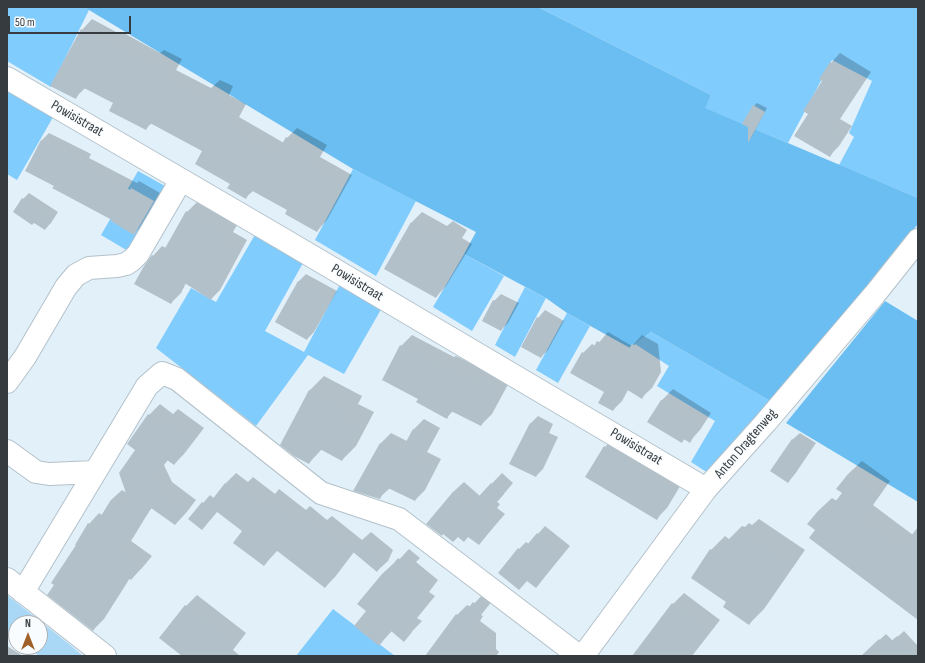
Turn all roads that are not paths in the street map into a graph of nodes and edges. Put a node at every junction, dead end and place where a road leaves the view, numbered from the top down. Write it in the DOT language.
graph roads {
  1 [pos="7,78"];
  2 [pos="181,180"];
  3 [pos="918,240"];
  4 [pos="7,382"];
  5 [pos="7,451"];
  6 [pos="95,472"];
  7 [pos="706,489"];
  8 [pos="15,586"];
  9 [pos="105,656"];
  10 [pos="579,656"];
  11 [pos="583,656"];
  1 -- 2 [label="street, Powisistraat"];
  2 -- 4 [label="street"];
  2 -- 7 [label="street, Powisistraat"];
  3 -- 7 [label="street, Anton Dragtenweg"];
  5 -- 6 [label="street"];
  6 -- 8 [label="street"];
  6 -- 10 [label="street"];
  7 -- 11 [label="street, Anton Dragtenweg"];
  8 -- 9 [label="street"];
}
